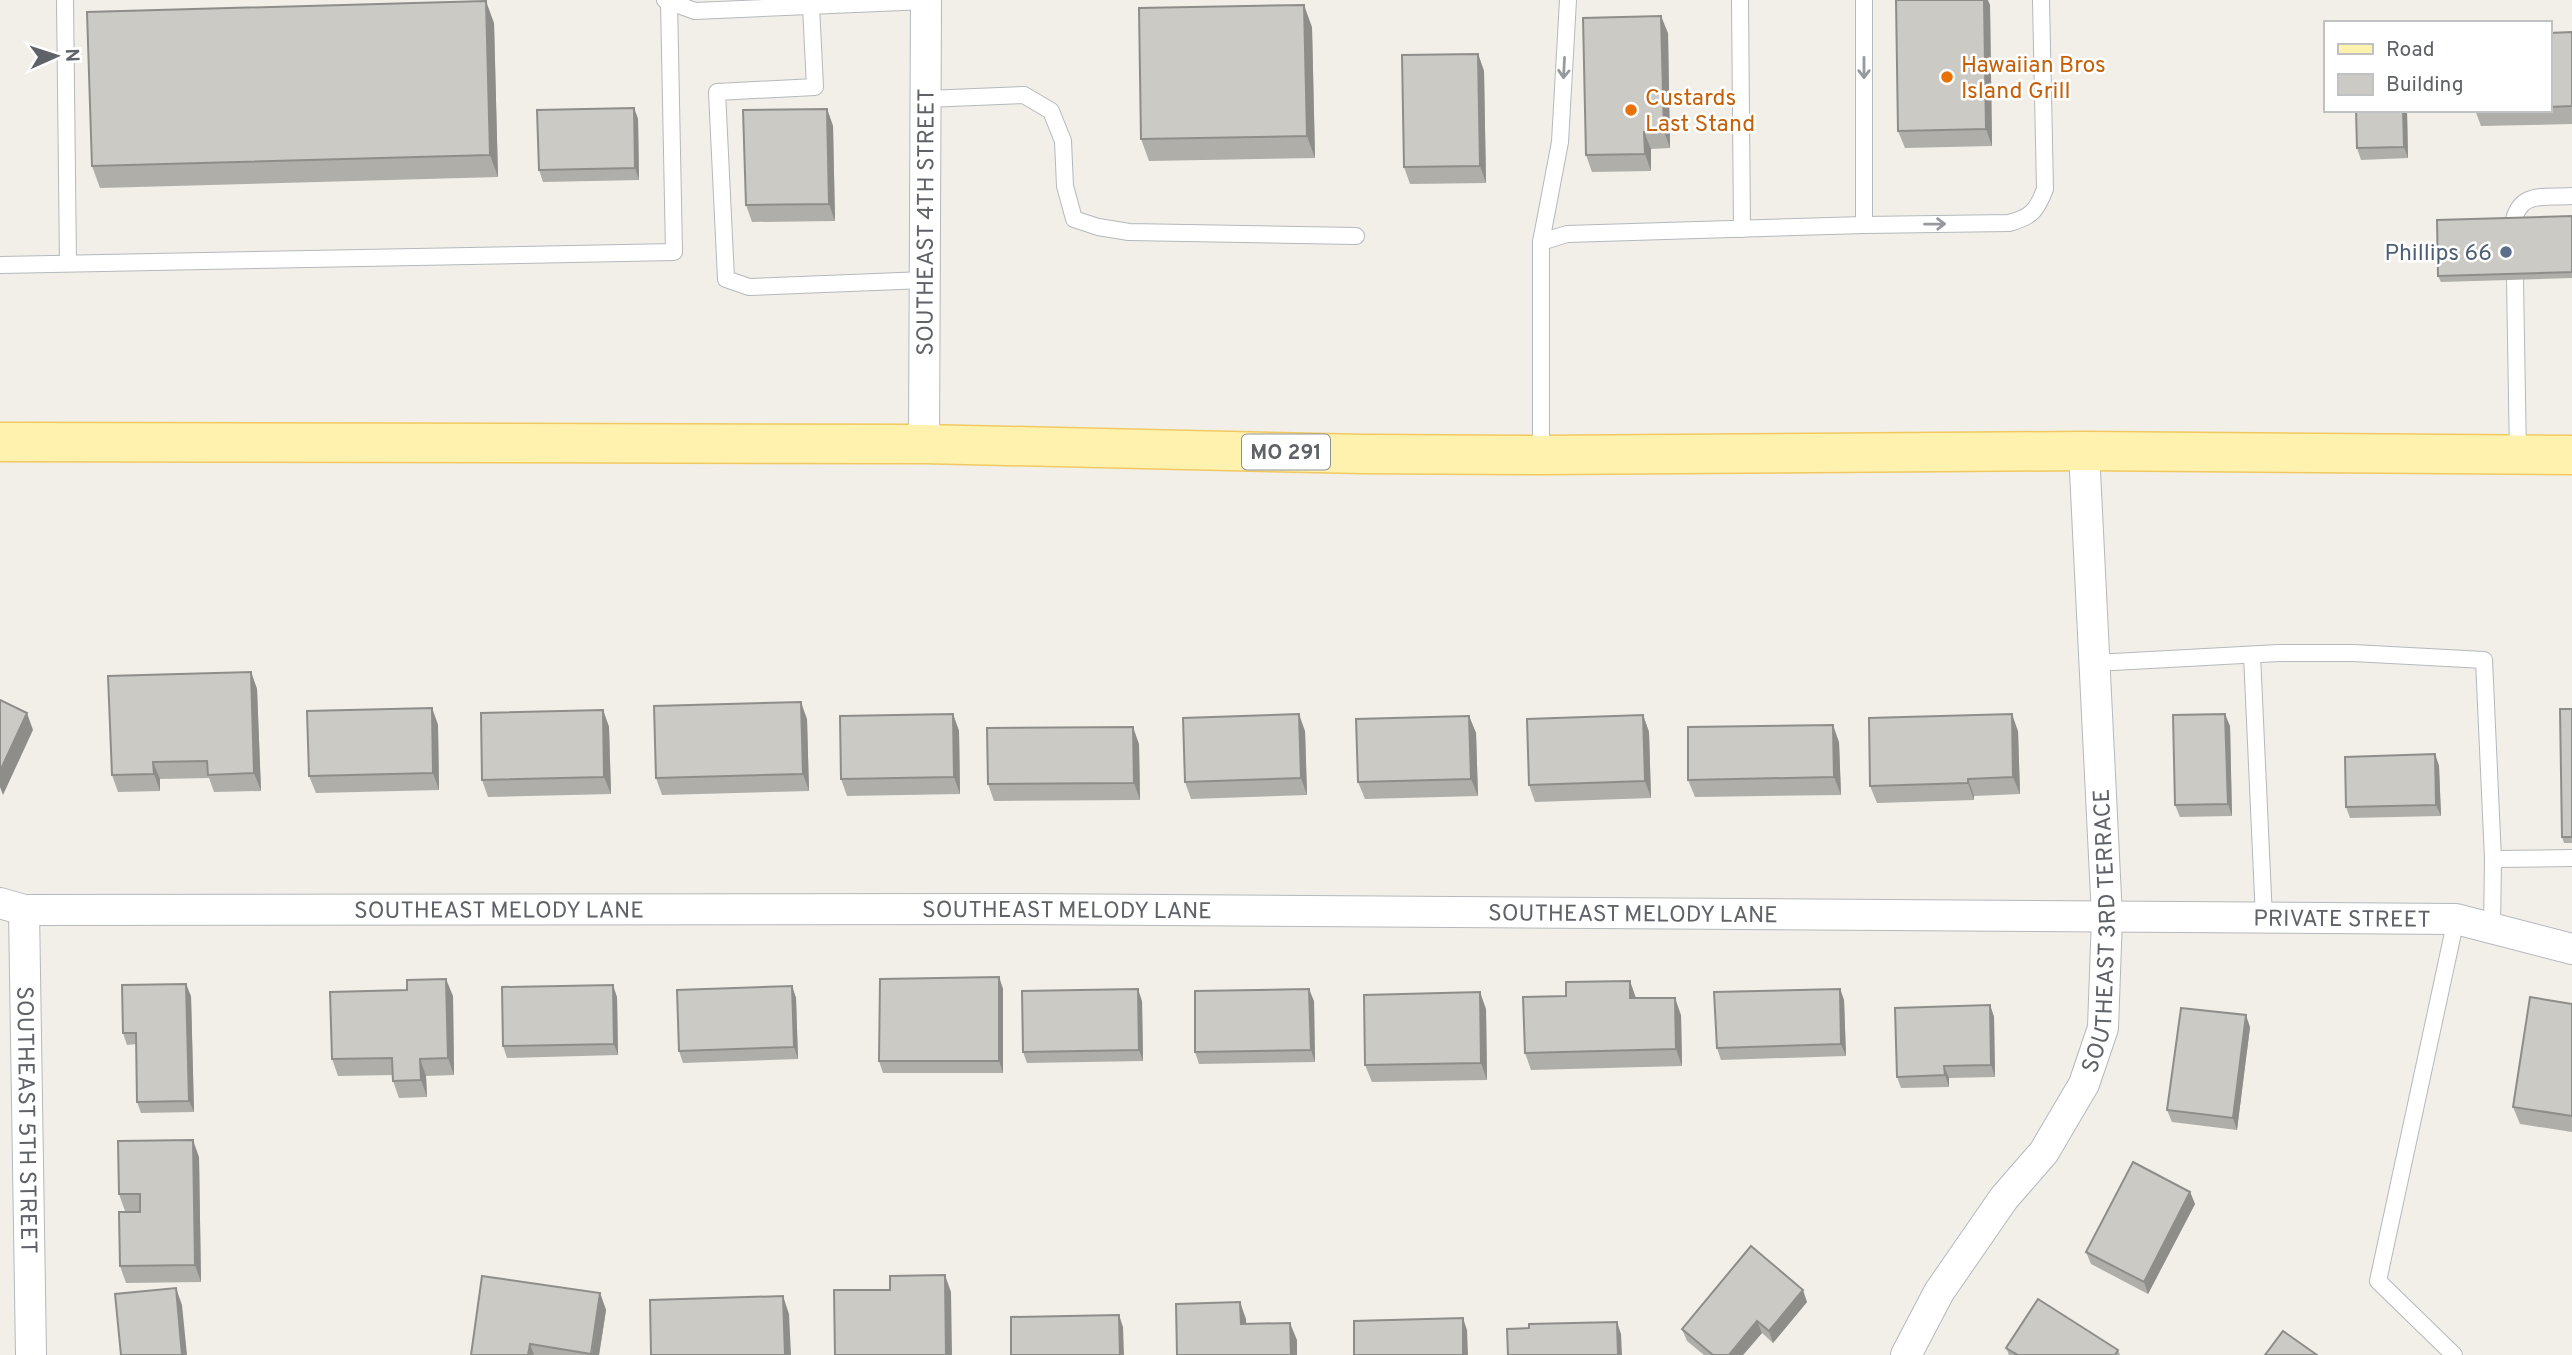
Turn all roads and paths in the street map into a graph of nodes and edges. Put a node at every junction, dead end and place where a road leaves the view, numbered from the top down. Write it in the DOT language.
graph roads {
  1 [pos="65,0"];
  2 [pos="1568,0"];
  3 [pos="1741,0"];
  4 [pos="1864,0"];
  5 [pos="2041,0"];
  6 [pos="667,1"];
  7 [pos="926,1"];
  8 [pos="811,6"];
  9 [pos="926,99"];
  10 [pos="2572,196"];
  11 [pos="2513,224"];
  12 [pos="1864,225"];
  13 [pos="1742,229"];
  14 [pos="1356,236"];
  15 [pos="1541,242"];
  16 [pos="68,263"];
  17 [pos="0,265"];
  18 [pos="925,280"];
  19 [pos="2515,280"];
  20 [pos="10,438"];
  21 [pos="924,444"];
  22 [pos="2084,451"];
  23 [pos="1541,455"];
  24 [pos="2572,455"];
  25 [pos="2518,456"];
  26 [pos="2252,655"];
  27 [pos="2095,663"];
  28 [pos="2572,858"];
  29 [pos="2493,859"];
  30 [pos="12,906"];
  31 [pos="2108,917"];
  32 [pos="2264,918"];
  33 [pos="2456,919"];
  34 [pos="2492,928"];
  35 [pos="2572,949"];
  36 [pos="31,1355"];
  37 [pos="1906,1355"];
  38 [pos="2454,1355"];
  1 -- 16 [label="lane"];
  2 -- 15 [label="lane, one-way"];
  3 -- 13 [label="lane"];
  4 -- 12 [label="lane, one-way"];
  12 -- 5 [label="lane, one-way"];
  6 -- 8 [label="lane"];
  6 -- 16 [label="lane"];
  7 -- 8 [label="lane"];
  7 -- 9 [label="street, SOUTHEAST 4TH STREET"];
  8 -- 18 [label="lane"];
  9 -- 14 [label="lane"];
  9 -- 18 [label="street, SOUTHEAST 4TH STREET"];
  10 -- 11 [label="lane"];
  12 -- 13 [label="lane"];
  13 -- 15 [label="lane"];
  15 -- 23 [label="lane"];
  16 -- 17 [label="lane"];
  18 -- 21 [label="street, SOUTHEAST 4TH STREET"];
  19 -- 25 [label="lane"];
  20 -- 21 [label="main road, MO 291"];
  21 -- 23 [label="main road, MO 291"];
  22 -- 23 [label="main road, MO 291"];
  22 -- 25 [label="main road, MO 291"];
  22 -- 27 [label="street, SOUTHEAST 3RD TERRACE"];
  24 -- 25 [label="main road, MO 291"];
  26 -- 27 [label="lane"];
  26 -- 29 [label="lane"];
  26 -- 32 [label="lane"];
  27 -- 31 [label="street, SOUTHEAST 3RD TERRACE"];
  28 -- 29 [label="lane"];
  29 -- 34 [label="lane"];
  30 -- 31 [label="street, SOUTHEAST MELODY LANE"];
  30 -- 36 [label="street, SOUTHEAST 5TH STREET"];
  31 -- 32 [label="street, PRIVATE STREET"];
  31 -- 37 [label="street, SOUTHEAST 3RD TERRACE"];
  32 -- 33 [label="street, PRIVATE STREET"];
  33 -- 34 [label="street, PRIVATE STREET"];
  33 -- 38 [label="lane"];
  34 -- 35 [label="street, PRIVATE STREET"];
}
